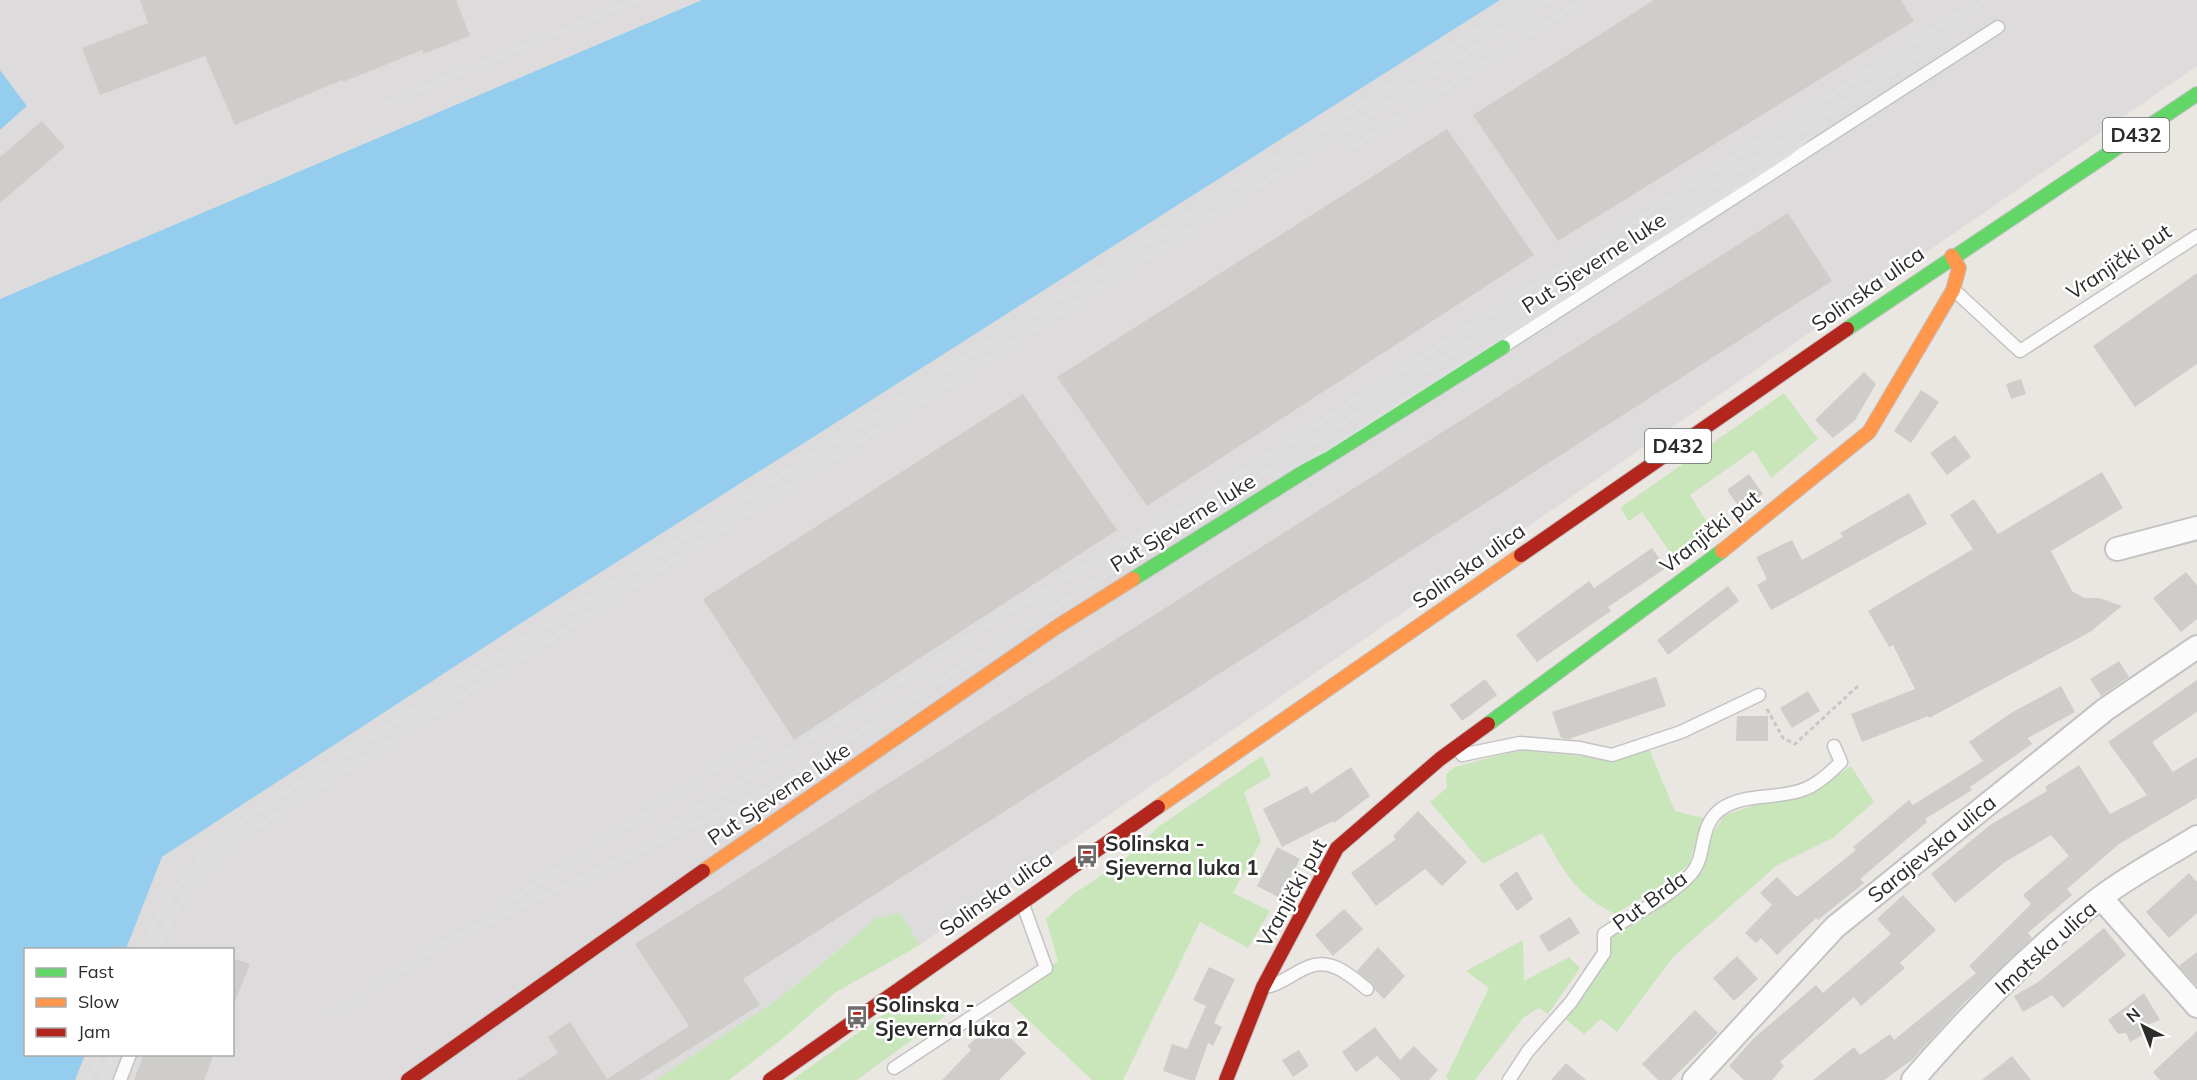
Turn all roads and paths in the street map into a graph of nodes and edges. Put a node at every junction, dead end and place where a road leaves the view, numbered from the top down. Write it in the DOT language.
graph roads {
  1 [pos="1998,27"];
  2 [pos="2197,94"];
  3 [pos="2197,236"];
  4 [pos="1952,256"];
  5 [pos="1953,290"];
  6 [pos="1503,347"];
  7 [pos="2197,528"];
  8 [pos="2117,549"];
  9 [pos="2197,647"];
  10 [pos="1859,685"];
  11 [pos="1759,695"];
  12 [pos="1834,746"];
  13 [pos="1440,759"];
  14 [pos="2197,837"];
  15 [pos="2101,898"];
  16 [pos="1022,901"];
  17 [pos="1263,987"];
  18 [pos="1367,989"];
  19 [pos="2197,1006"];
  20 [pos="129,1056"];
  21 [pos="894,1068"];
  22 [pos="120,1080"];
  23 [pos="408,1080"];
  24 [pos="770,1080"];
  25 [pos="1226,1080"];
  26 [pos="1509,1080"];
  27 [pos="1694,1080"];
  28 [pos="1913,1080"];
  1 -- 6 [label="lane, Put Sjeverne luke"];
  2 -- 4 [label="street, Solinska ulica / D432"];
  3 -- 5 [label="lane, Vranjički put"];
  4 -- 5 [label="street, Vranjički put"];
  4 -- 16 [label="street, Solinska ulica / D432"];
  5 -- 13 [label="street, Vranjički put"];
  6 -- 23 [label="street, Put Sjeverne luke"];
  7 -- 8 [label="street"];
  9 -- 27 [label="street, Sarajevska ulica"];
  10 -- 11 [label="path"];
  11 -- 13 [label="lane, Vranjički put"];
  12 -- 26 [label="lane, Put Brda"];
  13 -- 17 [label="street, Vranjički put"];
  14 -- 15 [label="street, Imotska ulica"];
  15 -- 19 [label="street"];
  15 -- 28 [label="street, Imotska ulica"];
  16 -- 21 [label="lane"];
  16 -- 24 [label="street, Solinska ulica / D432"];
  17 -- 18 [label="lane"];
  17 -- 25 [label="street, Vranjički put"];
  20 -- 22 [label="lane"];
}
